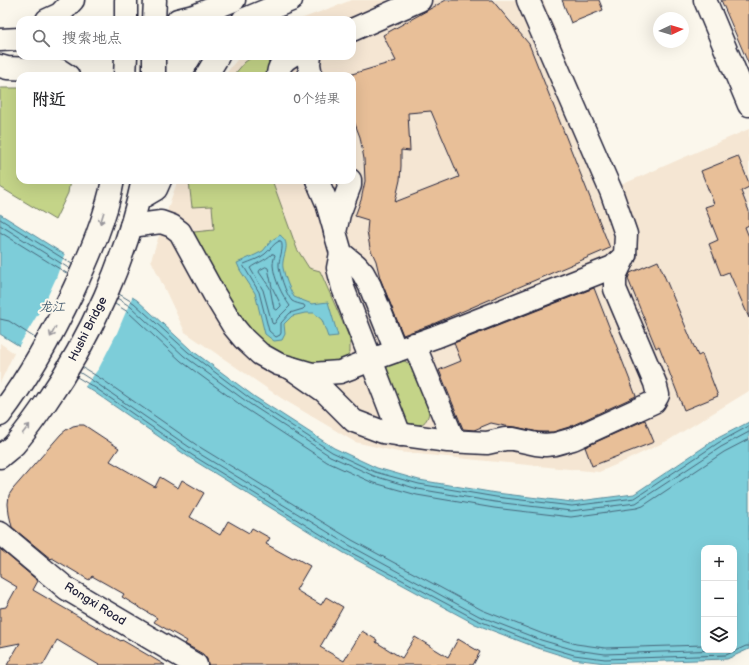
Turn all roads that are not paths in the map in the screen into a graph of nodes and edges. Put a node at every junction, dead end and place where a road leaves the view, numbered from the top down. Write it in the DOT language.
graph roads {
  1 [pos="73,0"];
  2 [pos="126,0"];
  3 [pos="155,0"];
  4 [pos="234,0"];
  5 [pos="420,0"];
  6 [pos="528,0"];
  7 [pos="705,0"];
  8 [pos="286,2"];
  9 [pos="56,16"];
  10 [pos="126,16"];
  11 [pos="154,16"];
  12 [pos="194,16"];
  13 [pos="253,16"];
  14 [pos="264,16"];
  15 [pos="356,28"];
  16 [pos="126,60"];
  17 [pos="154,60"];
  18 [pos="216,60"];
  19 [pos="283,60"];
  20 [pos="310,60"];
  21 [pos="0,66"];
  22 [pos="62,72"];
  23 [pos="126,72"];
  24 [pos="154,72"];
  25 [pos="208,72"];
  26 [pos="278,72"];
  27 [pos="310,72"];
  28 [pos="749,105"];
  29 [pos="111,184"];
  30 [pos="158,184"];
  31 [pos="318,184"];
  32 [pos="350,184"];
  33 [pos="141,189"];
  34 [pos="131,226"];
  35 [pos="336,232"];
  36 [pos="625,255"];
  37 [pos="391,352"];
  38 [pos="291,368"];
  39 [pos="0,415"];
  40 [pos="400,435"];
  41 [pos="454,441"];
  42 [pos="0,458"];
  43 [pos="0,533"];
  44 [pos="196,665"];
  1 -- 9 [label="street"];
  2 -- 10 [label="street"];
  3 -- 11 [label="street"];
  4 -- 12 [label="street"];
  5 -- 15 [label="street"];
  6 -- 36 [label="street"];
  7 -- 28 [label="street"];
  8 -- 13 [label="street"];
  8 -- 14 [label="street"];
  16 -- 23 [label="street"];
  17 -- 24 [label="street"];
  18 -- 25 [label="street"];
  19 -- 26 [label="street"];
  20 -- 27 [label="street"];
  21 -- 22 [label="street"];
  29 -- 39 [label="street, one-way"];
  30 -- 33 [label="street"];
  31 -- 35 [label="street"];
  32 -- 35 [label="street"];
  33 -- 34 [label="street, Hushi Bridge"];
  34 -- 38 [label="street"];
  42 -- 34 [label="street, Hushi Bridge, one-way"];
  35 -- 37 [label="street"];
  36 -- 37 [label="street"];
  36 -- 41 [label="street"];
  37 -- 38 [label="street"];
  37 -- 40 [label="street"];
  37 -- 41 [label="street"];
  38 -- 40 [label="street"];
  40 -- 41 [label="street"];
  43 -- 44 [label="street, Rongxi Road"];
}
